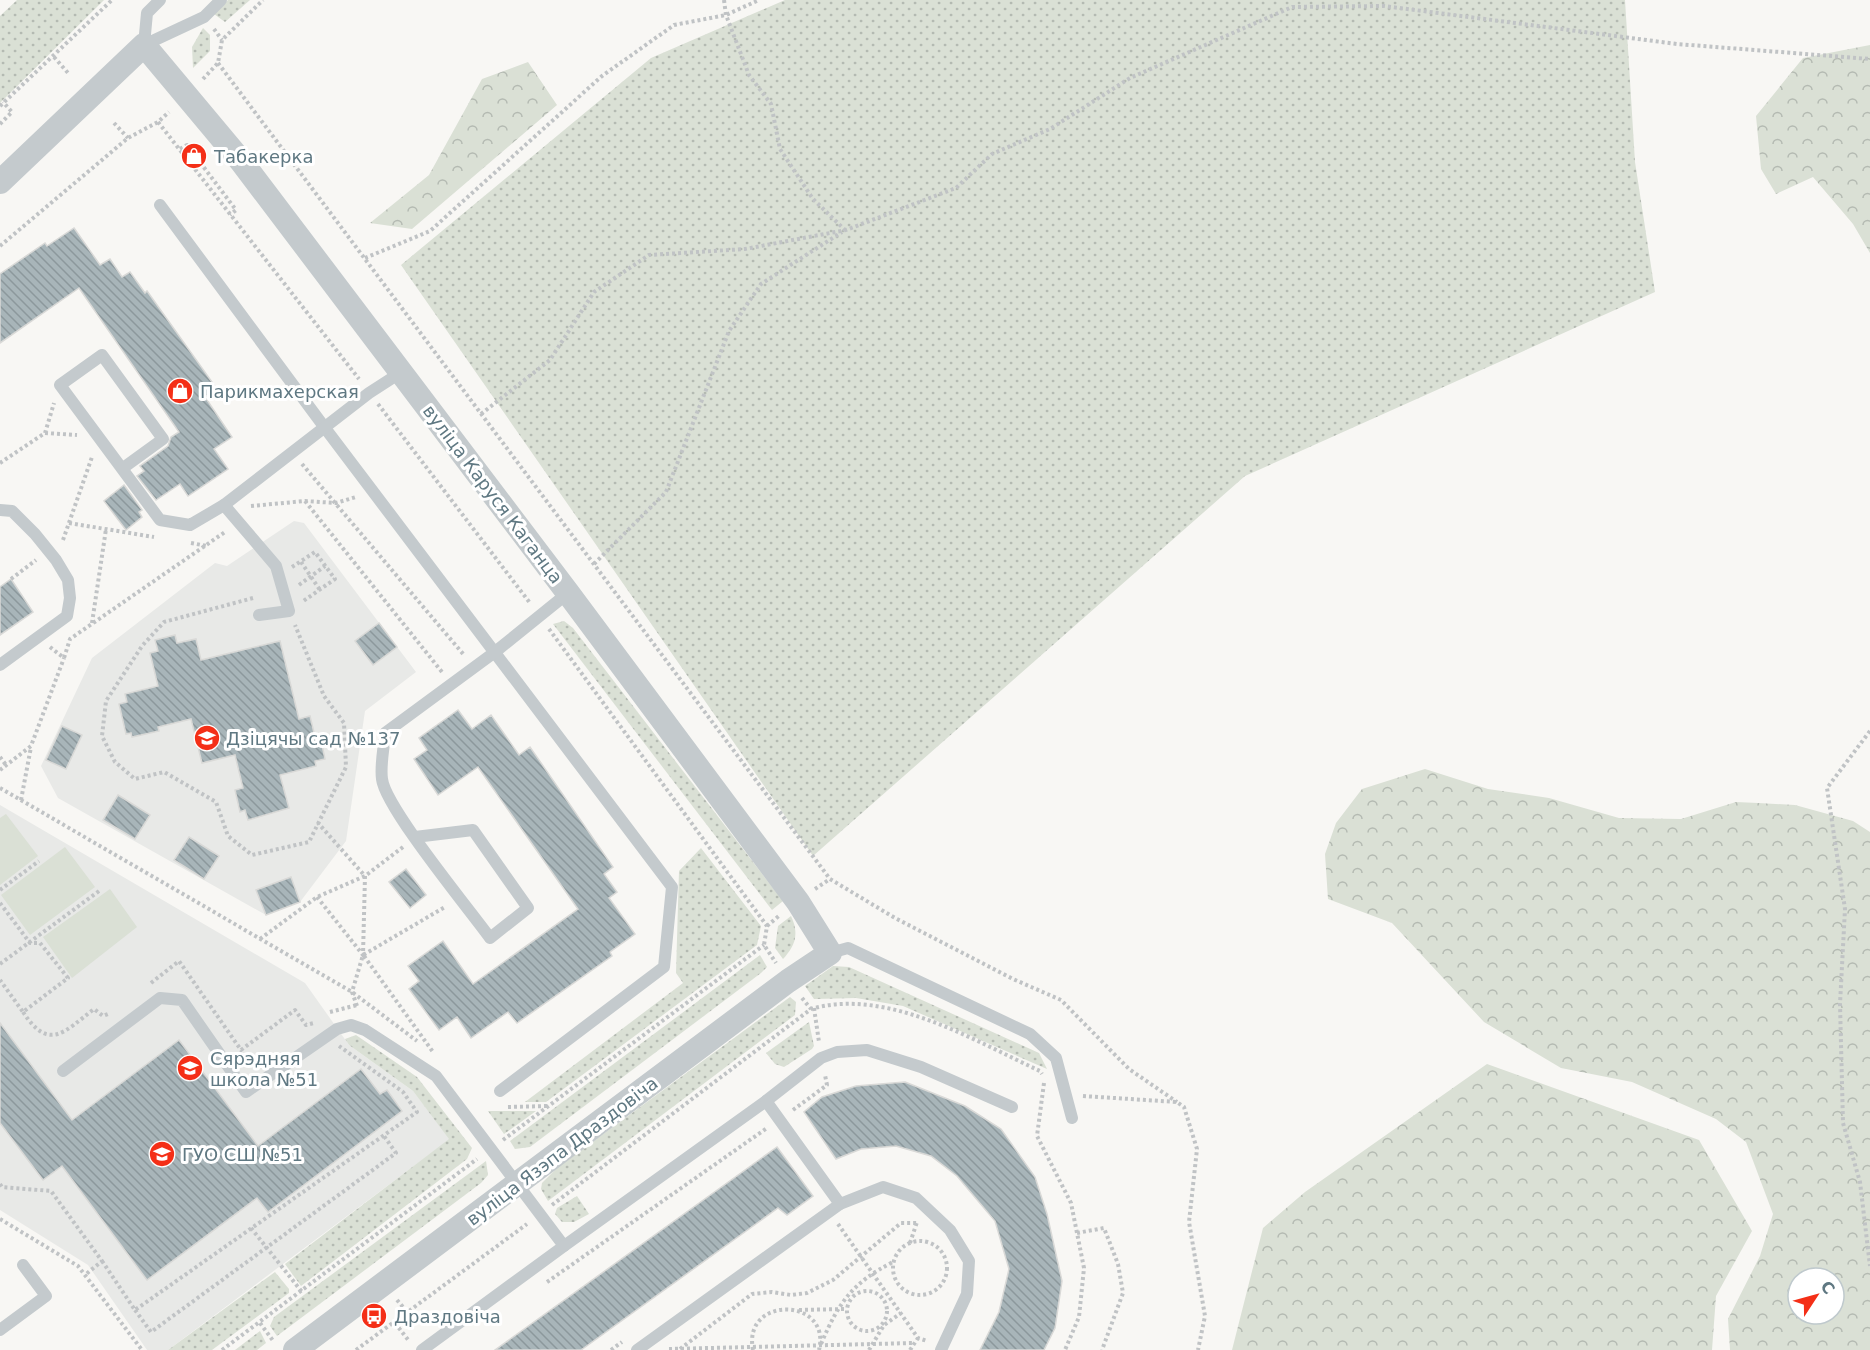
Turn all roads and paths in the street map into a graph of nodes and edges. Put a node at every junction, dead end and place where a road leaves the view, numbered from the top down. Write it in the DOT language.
graph roads {
  1 [pos="112,0"];
  2 [pos="160,0"];
  3 [pos="221,0"];
  4 [pos="263,0"];
  5 [pos="724,0"];
  6 [pos="759,0"];
  7 [pos="726,15"];
  8 [pos="213,28"];
  9 [pos="222,40"];
  10 [pos="144,45"];
  11 [pos="54,57"];
  12 [pos="1870,59"];
  13 [pos="218,63"];
  14 [pos="68,73"];
  15 [pos="202,80"];
  16 [pos="2,104"];
  17 [pos="169,112"];
  18 [pos="158,122"];
  19 [pos="114,123"];
  20 [pos="0,124"];
  21 [pos="128,138"];
  22 [pos="180,149"];
  23 [pos="0,182"];
  24 [pos="160,205"];
  25 [pos="230,215"];
  26 [pos="846,230"];
  27 [pos="0,246"];
  28 [pos="365,258"];
  29 [pos="400,373"];
  30 [pos="60,385"];
  31 [pos="369,393"];
  32 [pos="482,414"];
  33 [pos="325,428"];
  34 [pos="45,433"];
  35 [pos="99,436"];
  36 [pos="291,452"];
  37 [pos="0,463"];
  38 [pos="123,468"];
  39 [pos="374,492"];
  40 [pos="234,497"];
  41 [pos="305,501"];
  42 [pos="336,503"];
  43 [pos="224,505"];
  44 [pos="252,506"];
  45 [pos="0,510"];
  46 [pos="239,520"];
  47 [pos="69,523"];
  48 [pos="106,529"];
  49 [pos="162,538"];
  50 [pos="185,542"];
  51 [pos="208,546"];
  52 [pos="52,556"];
  53 [pos="301,562"];
  54 [pos="594,564"];
  55 [pos="325,566"];
  56 [pos="279,576"];
  57 [pos="311,576"];
  58 [pos="11,579"];
  59 [pos="320,590"];
  60 [pos="568,592"];
  61 [pos="284,593"];
  62 [pos="289,611"];
  63 [pos="260,615"];
  64 [pos="540,616"];
  65 [pos="92,624"];
  66 [pos="39,638"];
  67 [pos="495,652"];
  68 [pos="64,658"];
  69 [pos="0,665"];
  70 [pos="473,666"];
  71 [pos="452,684"];
  72 [pos="1870,731"];
  73 [pos="31,746"];
  74 [pos="0,757"];
  75 [pos="6,765"];
  76 [pos="0,770"];
  77 [pos="0,788"];
  78 [pos="21,800"];
  79 [pos="318,823"];
  80 [pos="416,837"];
  81 [pos="39,861"];
  82 [pos="365,876"];
  83 [pos="0,891"];
  84 [pos="99,891"];
  85 [pos="317,897"];
  86 [pos="461,898"];
  87 [pos="0,903"];
  88 [pos="260,939"];
  89 [pos="30,943"];
  90 [pos="764,945"];
  91 [pos="830,953"];
  92 [pos="363,955"];
  93 [pos="0,964"];
  94 [pos="0,980"];
  95 [pos="352,992"];
  96 [pos="318,1021"];
  97 [pos="365,1030"];
  98 [pos="328,1035"];
  99 [pos="435,1054"];
  100 [pos="63,1071"];
  101 [pos="500,1091"];
  102 [pos="1066,1095"];
  103 [pos="766,1101"];
  104 [pos="1178,1102"];
  105 [pos="1012,1107"];
  106 [pos="1072,1118"];
  107 [pos="384,1136"];
  108 [pos="0,1184"];
  109 [pos="519,1185"];
  110 [pos="840,1204"];
  111 [pos="539,1214"];
  112 [pos="0,1219"];
  113 [pos="917,1223"];
  114 [pos="251,1228"];
  115 [pos="1077,1233"];
  116 [pos="564,1246"];
  117 [pos="265,1248"];
  118 [pos="861,1256"];
  119 [pos="102,1262"];
  120 [pos="894,1262"];
  121 [pos="23,1264"];
  122 [pos="1870,1266"];
  123 [pos="872,1273"];
  124 [pos="85,1275"];
  125 [pos="302,1292"];
  126 [pos="846,1309"];
  127 [pos="135,1310"];
  128 [pos="799,1310"];
  129 [pos="837,1310"];
  130 [pos="901,1313"];
  131 [pos="260,1323"];
  132 [pos="395,1323"];
  133 [pos="884,1325"];
  134 [pos="0,1329"];
  135 [pos="630,1336"];
  136 [pos="135,1341"];
  137 [pos="914,1343"];
  138 [pos="870,1344"];
  139 [pos="753,1348"];
  140 [pos="820,1348"];
  141 [pos="680,1349"];
  142 [pos="135,1350"];
  143 [pos="142,1350"];
  144 [pos="280,1350"];
  145 [pos="295,1350"];
  146 [pos="356,1350"];
  147 [pos="416,1350"];
  148 [pos="422,1350"];
  149 [pos="610,1350"];
  150 [pos="638,1350"];
  151 [pos="869,1350"];
  152 [pos="910,1350"];
  153 [pos="940,1350"];
  154 [pos="1065,1350"];
  155 [pos="1102,1350"];
  156 [pos="1198,1350"];
  1 -- 11 [label="path"];
  2 -- 10 [label="lane"];
  3 -- 10 [label="lane"];
  4 -- 9 [label="path"];
  5 -- 7 [label="path"];
  6 -- 7 [label="path"];
  7 -- 26 [label="path"];
  7 -- 28 [label="path"];
  8 -- 9 [label="path"];
  9 -- 13 [label="path"];
  10 -- 23 [label="street"];
  10 -- 29 [label="street, вуліца Каруся Каганца"];
  11 -- 14 [label="path"];
  11 -- 16 [label="path"];
  12 -- 26 [label="path"];
  13 -- 15 [label="path"];
  13 -- 28 [label="path"];
  16 -- 20 [label="path"];
  17 -- 18 [label="path"];
  18 -- 21 [label="path"];
  18 -- 22 [label="path"];
  19 -- 21 [label="path"];
  21 -- 27 [label="path"];
  22 -- 25 [label="path"];
  22 -- 25 [label="path"];
  24 -- 33 [label="lane"];
  25 -- 31 [label="path"];
  26 -- 32 [label="path"];
  26 -- 54 [label="path"];
  28 -- 32 [label="path"];
  29 -- 31 [label="lane"];
  29 -- 60 [label="street, вуліца Каруся Каганца"];
  30 -- 34 [label="path"];
  30 -- 35 [label="lane"];
  30 -- 38 [label="lane"];
  31 -- 33 [label="lane"];
  31 -- 64 [label="path"];
  32 -- 54 [label="path"];
  33 -- 36 [label="lane"];
  33 -- 39 [label="lane"];
  34 -- 35 [label="path"];
  34 -- 37 [label="path"];
  35 -- 38 [label="lane"];
  35 -- 47 [label="path"];
  36 -- 40 [label="lane"];
  36 -- 42 [label="path"];
  38 -- 43 [label="lane"];
  39 -- 42 [label="path"];
  39 -- 67 [label="lane"];
  40 -- 43 [label="lane"];
  40 -- 44 [label="path"];
  41 -- 42 [label="path"];
  41 -- 44 [label="path"];
  41 -- 71 [label="path"];
  42 -- 70 [label="path"];
  43 -- 46 [label="lane"];
  44 -- 46 [label="path"];
  45 -- 52 [label="lane"];
  46 -- 51 [label="path"];
  46 -- 56 [label="lane"];
  47 -- 48 [label="path"];
  47 -- 52 [label="path"];
  48 -- 49 [label="path"];
  48 -- 65 [label="path"];
  50 -- 51 [label="path"];
  51 -- 65 [label="path"];
  52 -- 58 [label="path"];
  52 -- 66 [label="lane"];
  53 -- 55 [label="path"];
  53 -- 56 [label="path"];
  53 -- 57 [label="path"];
  54 -- 104 [label="path"];
  55 -- 57 [label="path"];
  55 -- 59 [label="path"];
  56 -- 61 [label="lane"];
  57 -- 59 [label="path"];
  57 -- 61 [label="path"];
  59 -- 62 [label="path"];
  60 -- 64 [label="lane"];
  60 -- 91 [label="street, вуліца Каруся Каганца"];
  61 -- 62 [label="lane"];
  61 -- 79 [label="path"];
  62 -- 63 [label="lane"];
  62 -- 79 [label="path"];
  64 -- 67 [label="lane"];
  64 -- 90 [label="path"];
  65 -- 68 [label="path"];
  66 -- 68 [label="path"];
  66 -- 69 [label="lane"];
  67 -- 70 [label="lane"];
  67 -- 101 [label="lane"];
  68 -- 73 [label="path"];
  70 -- 71 [label="lane"];
  71 -- 80 [label="lane"];
  72 -- 122 [label="path"];
  73 -- 75 [label="path"];
  73 -- 78 [label="path"];
  74 -- 75 [label="path"];
  75 -- 76 [label="path"];
  77 -- 78 [label="path"];
  78 -- 88 [label="path"];
  79 -- 82 [label="path"];
  80 -- 82 [label="path"];
  80 -- 86 [label="lane"];
  80 -- 86 [label="lane"];
  81 -- 83 [label="path"];
  82 -- 85 [label="path"];
  82 -- 92 [label="path"];
  84 -- 89 [label="path"];
  85 -- 88 [label="path"];
  85 -- 92 [label="path"];
  86 -- 92 [label="path"];
  87 -- 89 [label="path"];
  88 -- 95 [label="path"];
  89 -- 93 [label="path"];
  89 -- 94 [label="path"];
  91 -- 102 [label="lane"];
  91 -- 109 [label="street, вуліца Язэпа Драздовіча"];
  92 -- 95 [label="path"];
  92 -- 99 [label="path"];
  95 -- 97 [label="path"];
  96 -- 98 [label="path"];
  97 -- 98 [label="lane"];
  97 -- 109 [label="lane"];
  98 -- 100 [label="lane"];
  98 -- 107 [label="path"];
  102 -- 104 [label="path"];
  102 -- 106 [label="lane"];
  103 -- 105 [label="lane"];
  103 -- 110 [label="lane"];
  103 -- 116 [label="lane"];
  104 -- 156 [label="path"];
  107 -- 114 [label="path"];
  107 -- 117 [label="path"];
  108 -- 119 [label="path"];
  109 -- 111 [label="lane"];
  109 -- 145 [label="street, вуліца Язэпа Драздовіча"];
  110 -- 118 [label="path"];
  110 -- 150 [label="lane"];
  110 -- 153 [label="lane"];
  111 -- 115 [label="path"];
  111 -- 116 [label="lane"];
  111 -- 132 [label="path"];
  112 -- 124 [label="path"];
  113 -- 118 [label="path"];
  114 -- 117 [label="path"];
  114 -- 127 [label="path"];
  115 -- 154 [label="path"];
  115 -- 155 [label="path"];
  116 -- 148 [label="lane"];
  117 -- 125 [label="path"];
  117 -- 127 [label="path"];
  118 -- 123 [label="path"];
  118 -- 141 [label="path"];
  119 -- 124 [label="path"];
  119 -- 127 [label="path"];
  120 -- 120 [label="path"];
  120 -- 123 [label="path"];
  121 -- 134 [label="lane"];
  123 -- 129 [label="path"];
  123 -- 130 [label="path"];
  124 -- 136 [label="path"];
  126 -- 129 [label="path"];
  126 -- 133 [label="path"];
  126 -- 133 [label="path"];
  128 -- 129 [label="path"];
  128 -- 139 [label="path"];
  128 -- 140 [label="path"];
  129 -- 140 [label="path"];
  130 -- 133 [label="path"];
  130 -- 137 [label="path"];
  131 -- 144 [label="path"];
  132 -- 146 [label="path"];
  132 -- 147 [label="path"];
  133 -- 138 [label="path"];
  135 -- 149 [label="path"];
  136 -- 142 [label="path"];
  136 -- 143 [label="path"];
  137 -- 138 [label="path"];
  137 -- 152 [label="path"];
  138 -- 140 [label="path"];
  138 -- 151 [label="path"];
  139 -- 140 [label="path"];
  139 -- 141 [label="path"];
  141 -- 150 [label="path"];
}
